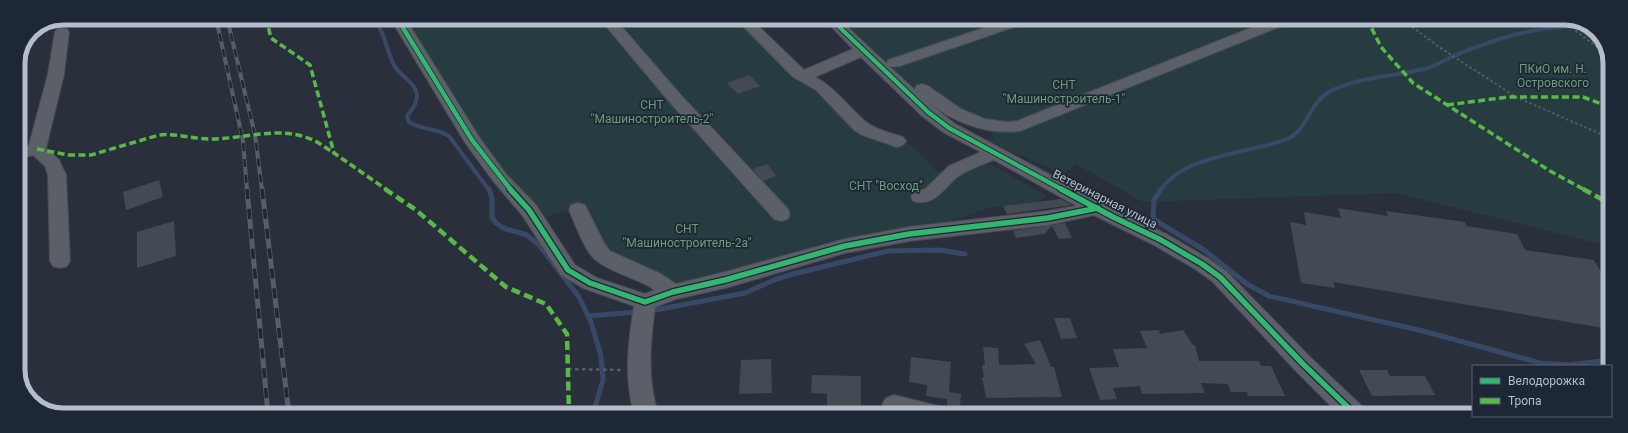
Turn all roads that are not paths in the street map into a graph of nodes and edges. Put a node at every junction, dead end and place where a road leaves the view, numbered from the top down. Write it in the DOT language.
graph roads {
  1 [pos="401,25"];
  2 [pos="613,25"];
  3 [pos="749,25"];
  4 [pos="838,25"];
  5 [pos="853,25"];
  6 [pos="1006,25"];
  7 [pos="1272,25"];
  8 [pos="62,32"];
  9 [pos="864,50"];
  10 [pos="894,63"];
  11 [pos="803,76"];
  12 [pos="897,141"];
  13 [pos="37,149"];
  14 [pos="25,152"];
  15 [pos="995,153"];
  16 [pos="920,197"];
  17 [pos="1098,208"];
  18 [pos="578,210"];
  19 [pos="782,214"];
  20 [pos="60,261"];
  21 [pos="673,292"];
  22 [pos="645,302"];
  23 [pos="894,406"];
  24 [pos="644,408"];
  25 [pos="904,408"];
  26 [pos="1349,408"];
  1 -- 22 [label="street"];
  2 -- 19 [label="street"];
  3 -- 11 [label="street"];
  4 -- 9 [label="street, Ветеринарная улица"];
  5 -- 10 [label="street"];
  6 -- 10 [label="street"];
  7 -- 10 [label="street"];
  8 -- 13 [label="street"];
  9 -- 11 [label="street"];
  9 -- 15 [label="street, Ветеринарная улица"];
  11 -- 12 [label="street"];
  13 -- 14 [label="street"];
  13 -- 20 [label="street"];
  15 -- 16 [label="street"];
  15 -- 17 [label="street, Ветеринарная улица"];
  17 -- 21 [label="street"];
  17 -- 26 [label="street, Ветеринарная улица"];
  18 -- 21 [label="street"];
  21 -- 22 [label="street"];
  22 -- 24 [label="street"];
  23 -- 25 [label="street"];
}
